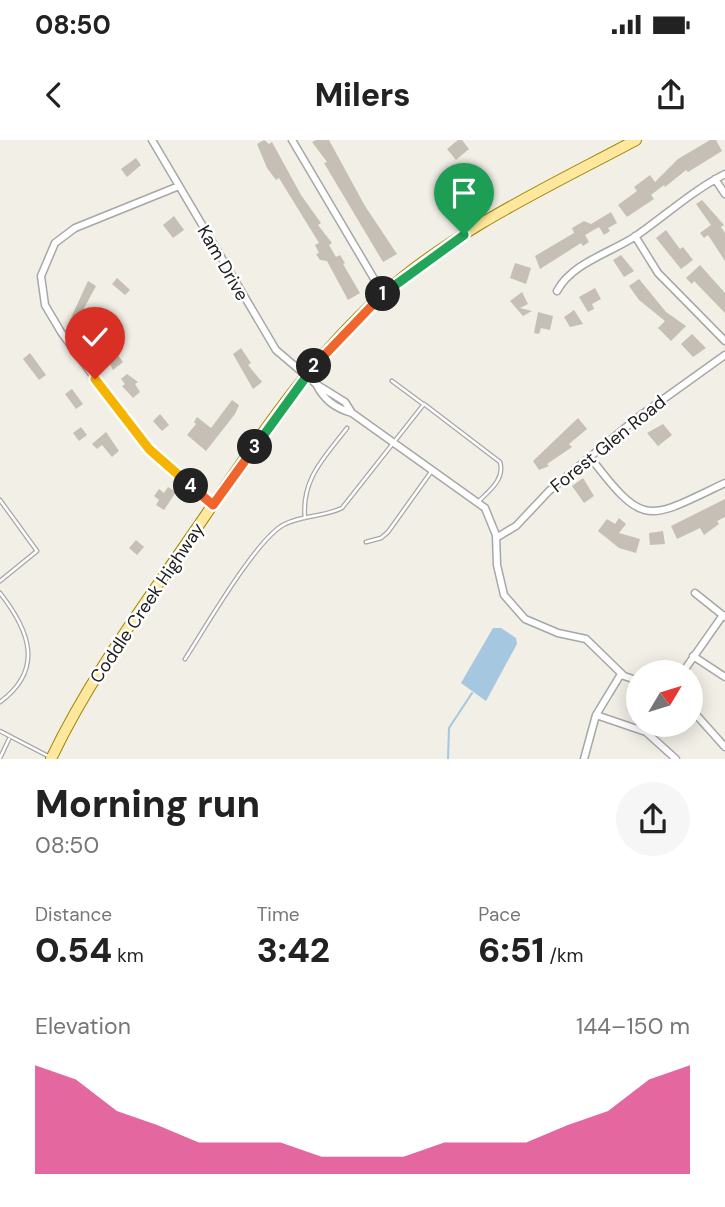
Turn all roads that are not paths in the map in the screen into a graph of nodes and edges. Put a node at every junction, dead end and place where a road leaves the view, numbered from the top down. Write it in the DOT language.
graph roads {
  1 [pos="152,140"];
  2 [pos="292,140"];
  3 [pos="636,140"];
  4 [pos="725,174"];
  5 [pos="715,179"];
  6 [pos="179,186"];
  7 [pos="725,194"];
  8 [pos="635,236"];
  9 [pos="557,291"];
  10 [pos="383,294"];
  11 [pos="725,341"];
  12 [pos="725,355"];
  13 [pos="306,376"];
  14 [pos="392,381"];
  15 [pos="424,404"];
  16 [pos="347,428"];
  17 [pos="394,442"];
  18 [pos="590,457"];
  19 [pos="433,470"];
  20 [pos="725,483"];
  21 [pos="0,500"];
  22 [pos="478,502"];
  23 [pos="213,505"];
  24 [pos="305,518"];
  25 [pos="496,538"];
  26 [pos="366,541"];
  27 [pos="0,581"];
  28 [pos="0,593"];
  29 [pos="695,593"];
  30 [pos="724,616"];
  31 [pos="693,656"];
  32 [pos="185,659"];
  33 [pos="690,660"];
  34 [pos="621,674"];
  35 [pos="626,676"];
  36 [pos="725,677"];
  37 [pos="0,702"];
  38 [pos="596,715"];
  39 [pos="704,724"];
  40 [pos="0,731"];
  41 [pos="10,738"];
  42 [pos="725,747"];
  43 [pos="0,758"];
  44 [pos="51,758"];
  45 [pos="584,759"];
  46 [pos="676,759"];
  1 -- 6 [label="street, Kam Drive"];
  2 -- 10 [label="street"];
  3 -- 10 [label="main road, Coddle Creek Highway"];
  4 -- 5 [label="street"];
  5 -- 7 [label="street"];
  5 -- 8 [label="street"];
  6 -- 13 [label="street, Kam Drive"];
  6 -- 23 [label="street"];
  8 -- 9 [label="street"];
  8 -- 11 [label="street"];
  10 -- 13 [label="main road, Coddle Creek Highway"];
  12 -- 18 [label="street, Forest Glen Road"];
  13 -- 17 [label="street, Kam Drive"];
  13 -- 23 [label="main road, Coddle Creek Highway"];
  14 -- 15 [label="lane"];
  15 -- 17 [label="lane"];
  15 -- 22 [label="lane"];
  16 -- 24 [label="lane"];
  17 -- 19 [label="street, Kam Drive"];
  17 -- 24 [label="lane"];
  18 -- 20 [label="street"];
  18 -- 25 [label="street, Forest Glen Road"];
  19 -- 22 [label="street, Kam Drive"];
  19 -- 26 [label="lane"];
  21 -- 27 [label="lane"];
  22 -- 25 [label="street"];
  23 -- 44 [label="main road, Coddle Creek Highway"];
  24 -- 32 [label="lane"];
  25 -- 34 [label="street"];
  28 -- 37 [label="lane"];
  29 -- 30 [label="street"];
  30 -- 31 [label="street"];
  31 -- 33 [label="street"];
  31 -- 36 [label="street"];
  34 -- 35 [label="street"];
  34 -- 38 [label="street"];
  38 -- 45 [label="street"];
  38 -- 46 [label="street"];
  39 -- 42 [label="street"];
  40 -- 41 [label="lane"];
  41 -- 43 [label="lane"];
  41 -- 44 [label="lane"];
}
